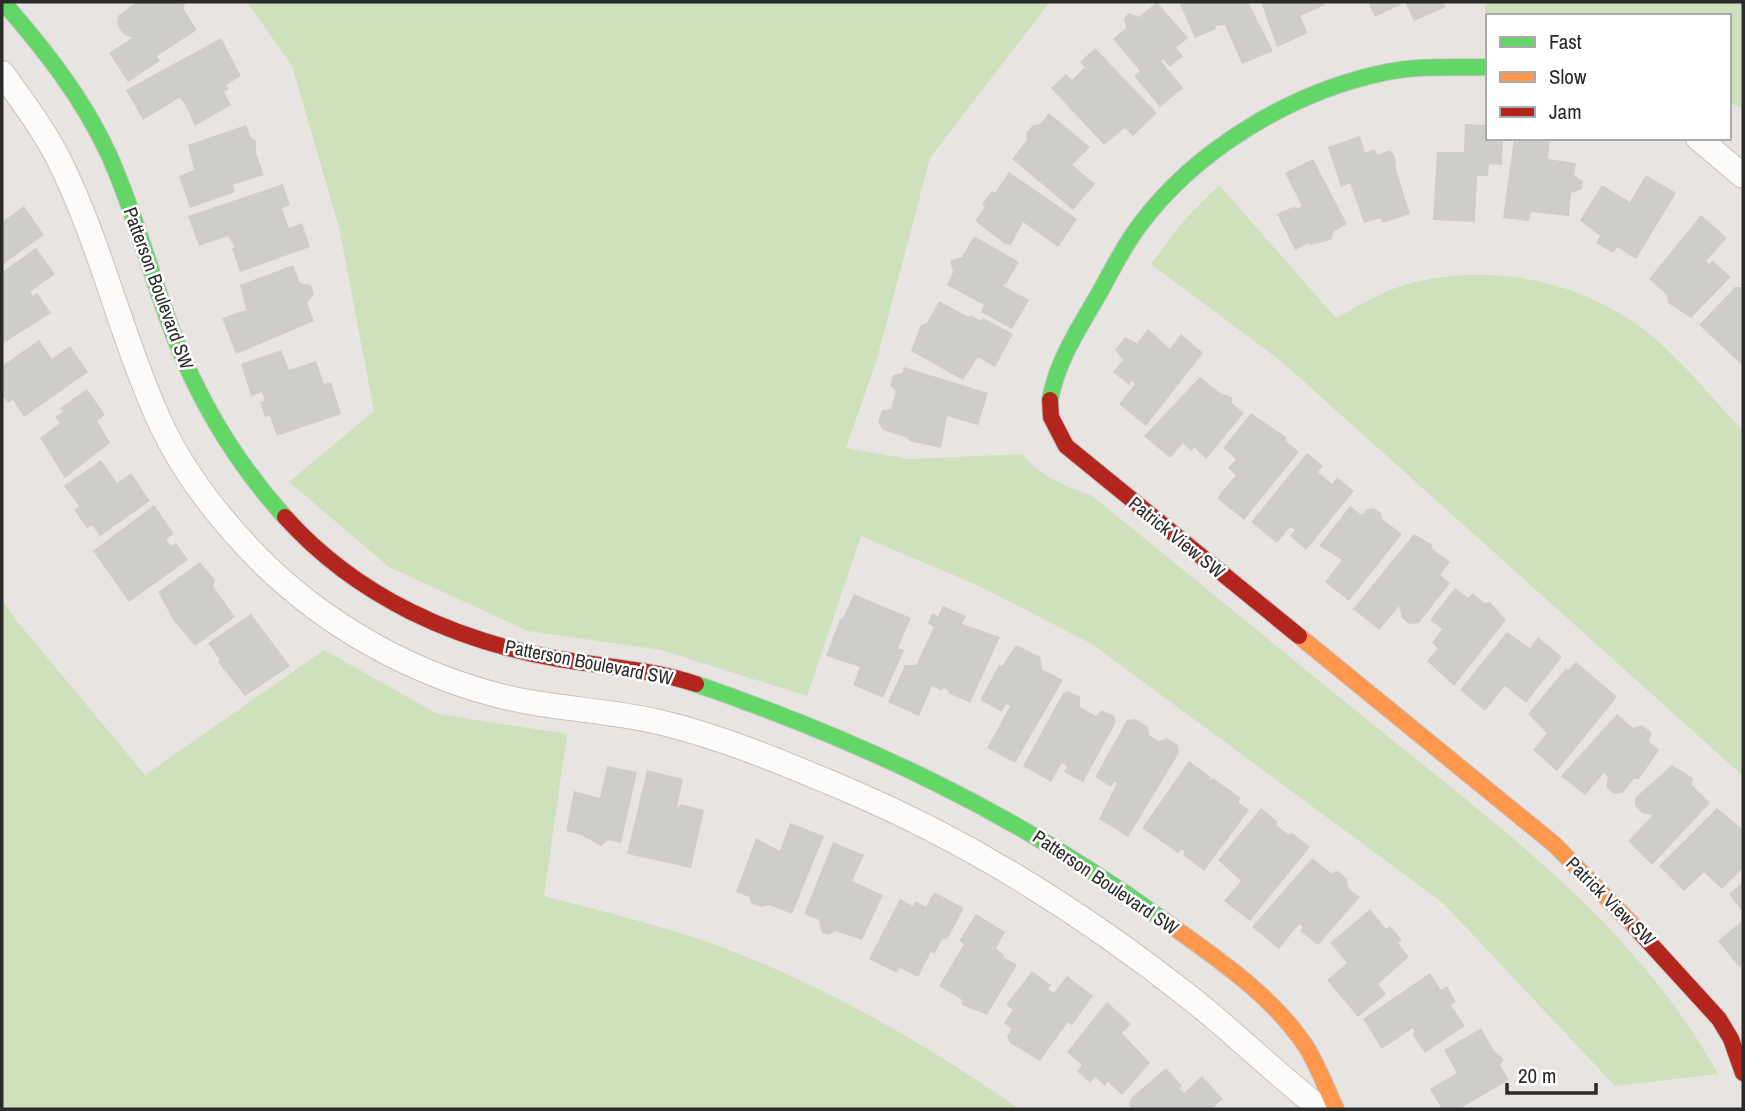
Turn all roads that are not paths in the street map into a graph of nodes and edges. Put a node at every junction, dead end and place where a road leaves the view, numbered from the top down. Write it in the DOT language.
graph roads {
  1 [pos="3,2"];
  2 [pos="1486,68"];
  3 [pos="2,73"];
  4 [pos="1700,140"];
  5 [pos="1743,176"];
  6 [pos="1743,1073"];
  7 [pos="1321,1109"];
  8 [pos="1336,1109"];
  1 -- 8 [label="street, Patterson Boulevard SW"];
  2 -- 6 [label="street, Patrick View SW"];
  3 -- 7 [label="street"];
  4 -- 5 [label="street"];
}
